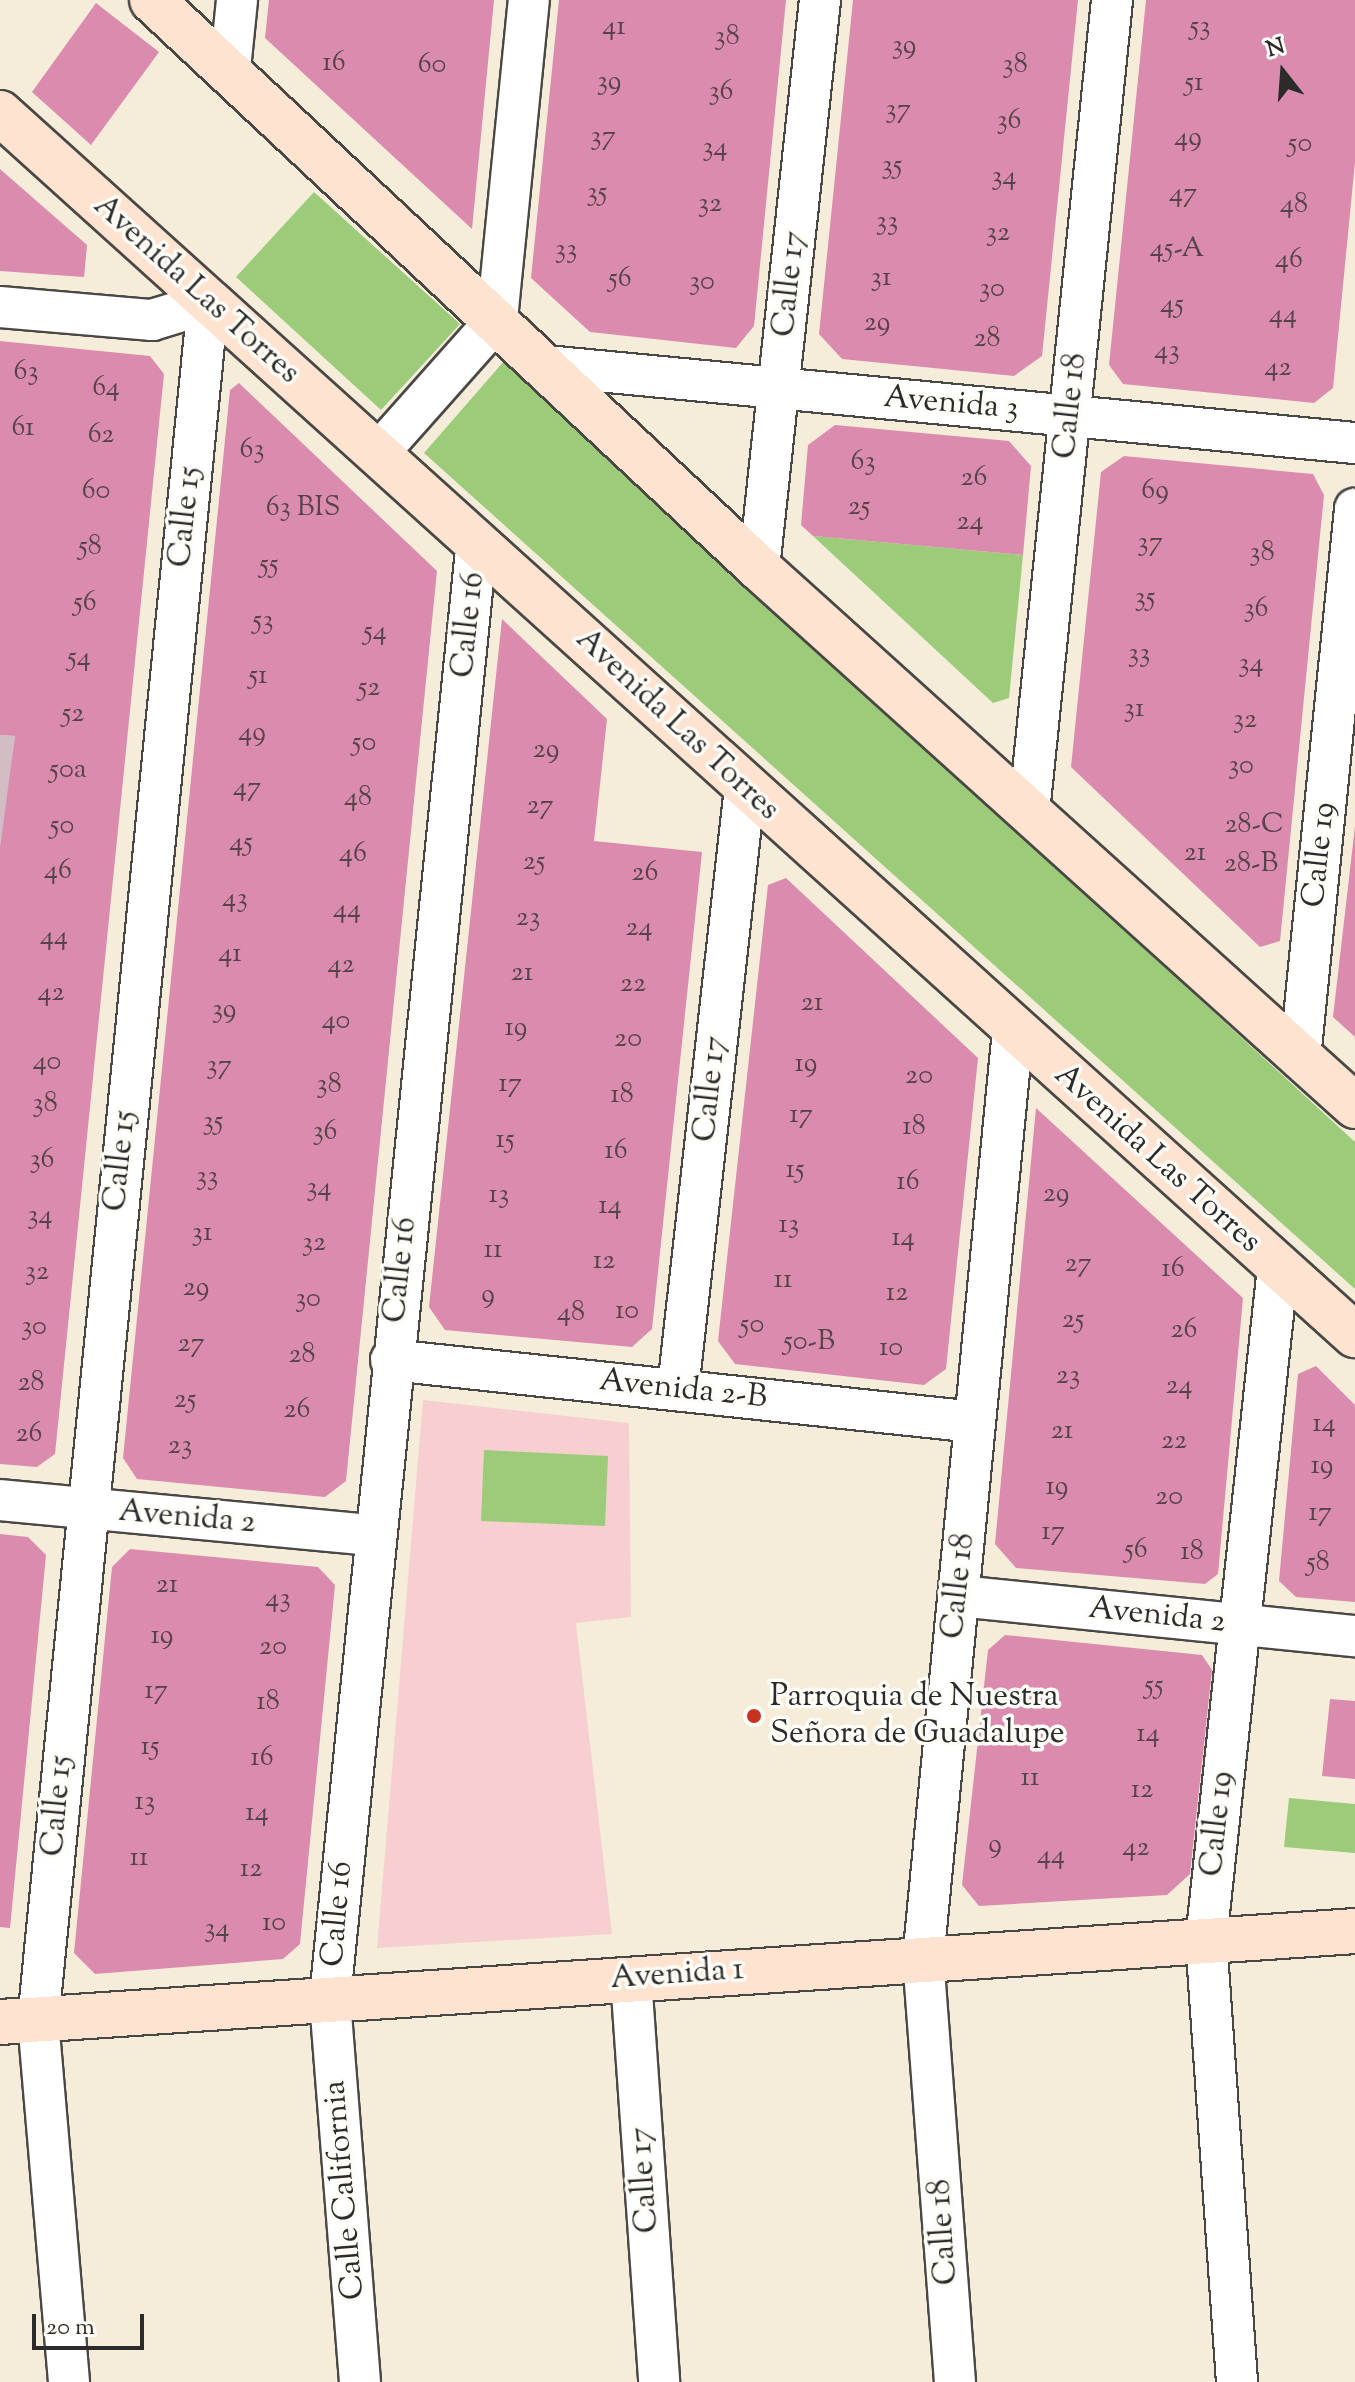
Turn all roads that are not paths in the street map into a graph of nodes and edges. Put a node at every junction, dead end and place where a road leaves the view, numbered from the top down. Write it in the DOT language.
graph roads {
  1 [pos="152,0"];
  2 [pos="237,0"];
  3 [pos="529,0"];
  4 [pos="820,0"];
  5 [pos="1112,0"];
  6 [pos="230,69"];
  7 [pos="0,113"];
  8 [pos="208,303"];
  9 [pos="0,307"];
  10 [pos="497,319"];
  11 [pos="546,366"];
  12 [pos="778,388"];
  13 [pos="1070,416"];
  14 [pos="1355,443"];
  15 [pos="380,451"];
  16 [pos="1355,509"];
  17 [pos="477,541"];
  18 [pos="759,568"];
  19 [pos="745,788"];
  20 [pos="1029,812"];
  21 [pos="1013,1030"];
  22 [pos="1300,1058"];
  23 [pos="1355,1106"];
  24 [pos="1278,1267"];
  25 [pos="1355,1335"];
  26 [pos="391,1360"];
  27 [pos="678,1389"];
  28 [pos="975,1422"];
  29 [pos="0,1500"];
  30 [pos="86,1508"];
  31 [pos="373,1535"];
  32 [pos="959,1596"];
  33 [pos="1239,1624"];
  34 [pos="1355,1636"];
  35 [pos="1355,1931"];
  36 [pos="1206,1941"];
  37 [pos="923,1960"];
  38 [pos="631,1978"];
  39 [pos="330,1998"];
  40 [pos="19,2021"];
  41 [pos="69,2382"];
  42 [pos="360,2382"];
  43 [pos="659,2382"];
  44 [pos="955,2382"];
  45 [pos="1237,2382"];
  1 -- 6 [label="street"];
  2 -- 6 [label="street"];
  3 -- 10 [label="street"];
  4 -- 12 [label="street, Calle 17"];
  5 -- 13 [label="street, Calle 18"];
  6 -- 10 [label="street"];
  7 -- 8 [label="street, Avenida Las Torres"];
  8 -- 9 [label="street"];
  8 -- 15 [label="street, Avenida Las Torres"];
  8 -- 30 [label="street, Calle 15"];
  10 -- 11 [label="street"];
  10 -- 15 [label="street"];
  11 -- 12 [label="street, Avenida 3"];
  11 -- 18 [label="street"];
  12 -- 13 [label="street, Avenida 3"];
  12 -- 18 [label="street, Calle 17"];
  13 -- 14 [label="street, Avenida 3"];
  13 -- 20 [label="street, Calle 18"];
  15 -- 17 [label="street, Avenida Las Torres"];
  16 -- 22 [label="street, Calle 19"];
  17 -- 19 [label="street, Avenida Las Torres"];
  17 -- 26 [label="street, Calle 16"];
  18 -- 20 [label="street"];
  19 -- 21 [label="street, Avenida Las Torres"];
  19 -- 27 [label="street, Calle 17"];
  20 -- 22 [label="street"];
  21 -- 24 [label="street, Avenida Las Torres"];
  21 -- 28 [label="street, Calle 18"];
  22 -- 23 [label="street"];
  24 -- 25 [label="street, Avenida Las Torres"];
  24 -- 33 [label="street, Calle 19"];
  26 -- 27 [label="street, Avenida 2-B"];
  26 -- 31 [label="street, Calle 16"];
  27 -- 28 [label="street, Avenida 2-B"];
  28 -- 32 [label="street, Calle 18"];
  29 -- 30 [label="street, Avenida 2"];
  30 -- 31 [label="street, Avenida 2"];
  30 -- 40 [label="street, Calle 15"];
  31 -- 39 [label="street, Calle 16"];
  32 -- 33 [label="street, Avenida 2"];
  32 -- 37 [label="street, Calle 18"];
  33 -- 34 [label="street, Avenida 2"];
  33 -- 36 [label="street, Calle 19"];
  35 -- 36 [label="street, Avenida 1"];
  36 -- 37 [label="street, Avenida 1"];
  36 -- 45 [label="street, Calle 19"];
  37 -- 38 [label="street, Avenida 1"];
  37 -- 44 [label="street, Calle 18"];
  38 -- 39 [label="street, Avenida 1"];
  38 -- 43 [label="street, Calle 17"];
  39 -- 40 [label="street, Avenida 1"];
  39 -- 42 [label="street, Calle California"];
  40 -- 41 [label="street, Calle 15"];
}
